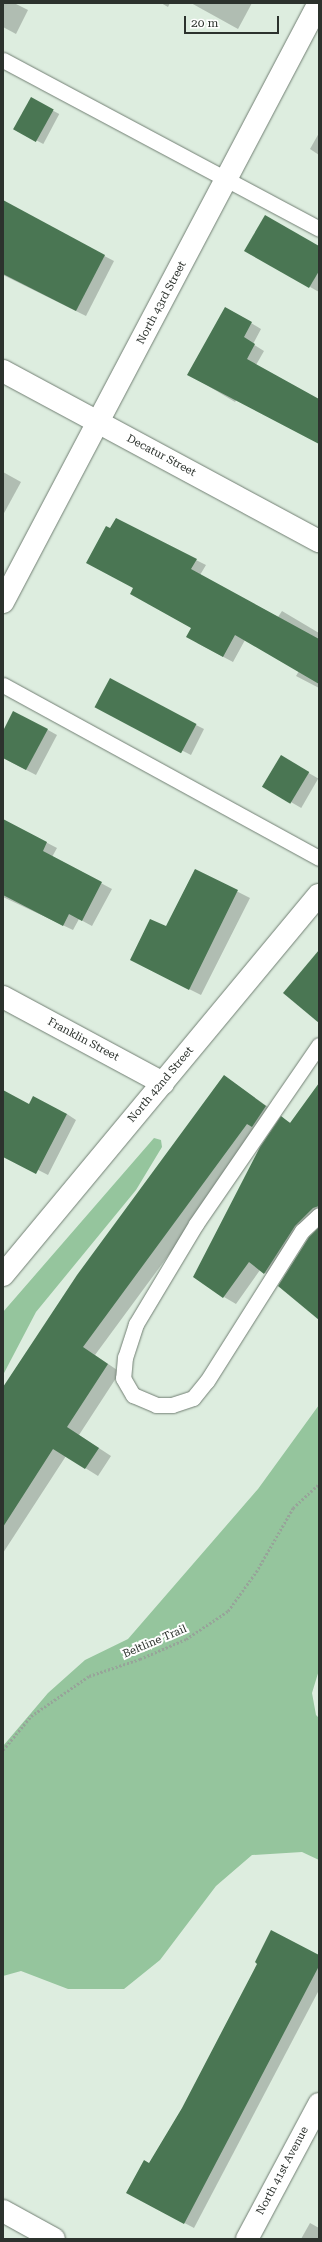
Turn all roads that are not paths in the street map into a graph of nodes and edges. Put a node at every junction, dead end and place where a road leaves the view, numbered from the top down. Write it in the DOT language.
graph roads {
  1 [pos="319,3"];
  2 [pos="3,60"];
  3 [pos="226,179"];
  4 [pos="319,229"];
  5 [pos="3,371"];
  6 [pos="99,423"];
  7 [pos="319,541"];
  8 [pos="3,602"];
  9 [pos="3,685"];
  10 [pos="319,858"];
  11 [pos="319,895"];
  12 [pos="3,997"];
  13 [pos="319,1045"];
  14 [pos="163,1082"];
  15 [pos="319,1215"];
  16 [pos="3,1275"];
  17 [pos="319,2104"];
  18 [pos="3,2211"];
  19 [pos="54,2239"];
  20 [pos="247,2239"];
  1 -- 3 [label="street, North 43rd Street"];
  2 -- 3 [label="lane"];
  3 -- 4 [label="lane"];
  3 -- 6 [label="street, North 43rd Street"];
  5 -- 6 [label="street, Decatur Street"];
  6 -- 7 [label="street, Decatur Street"];
  6 -- 8 [label="street, North 43rd Street"];
  9 -- 10 [label="lane"];
  11 -- 14 [label="street, North 42nd Street"];
  12 -- 14 [label="street, Franklin Street"];
  13 -- 15 [label="lane"];
  14 -- 16 [label="street, North 42nd Street"];
  17 -- 20 [label="street, North 41st Avenue"];
  18 -- 19 [label="street"];
}
